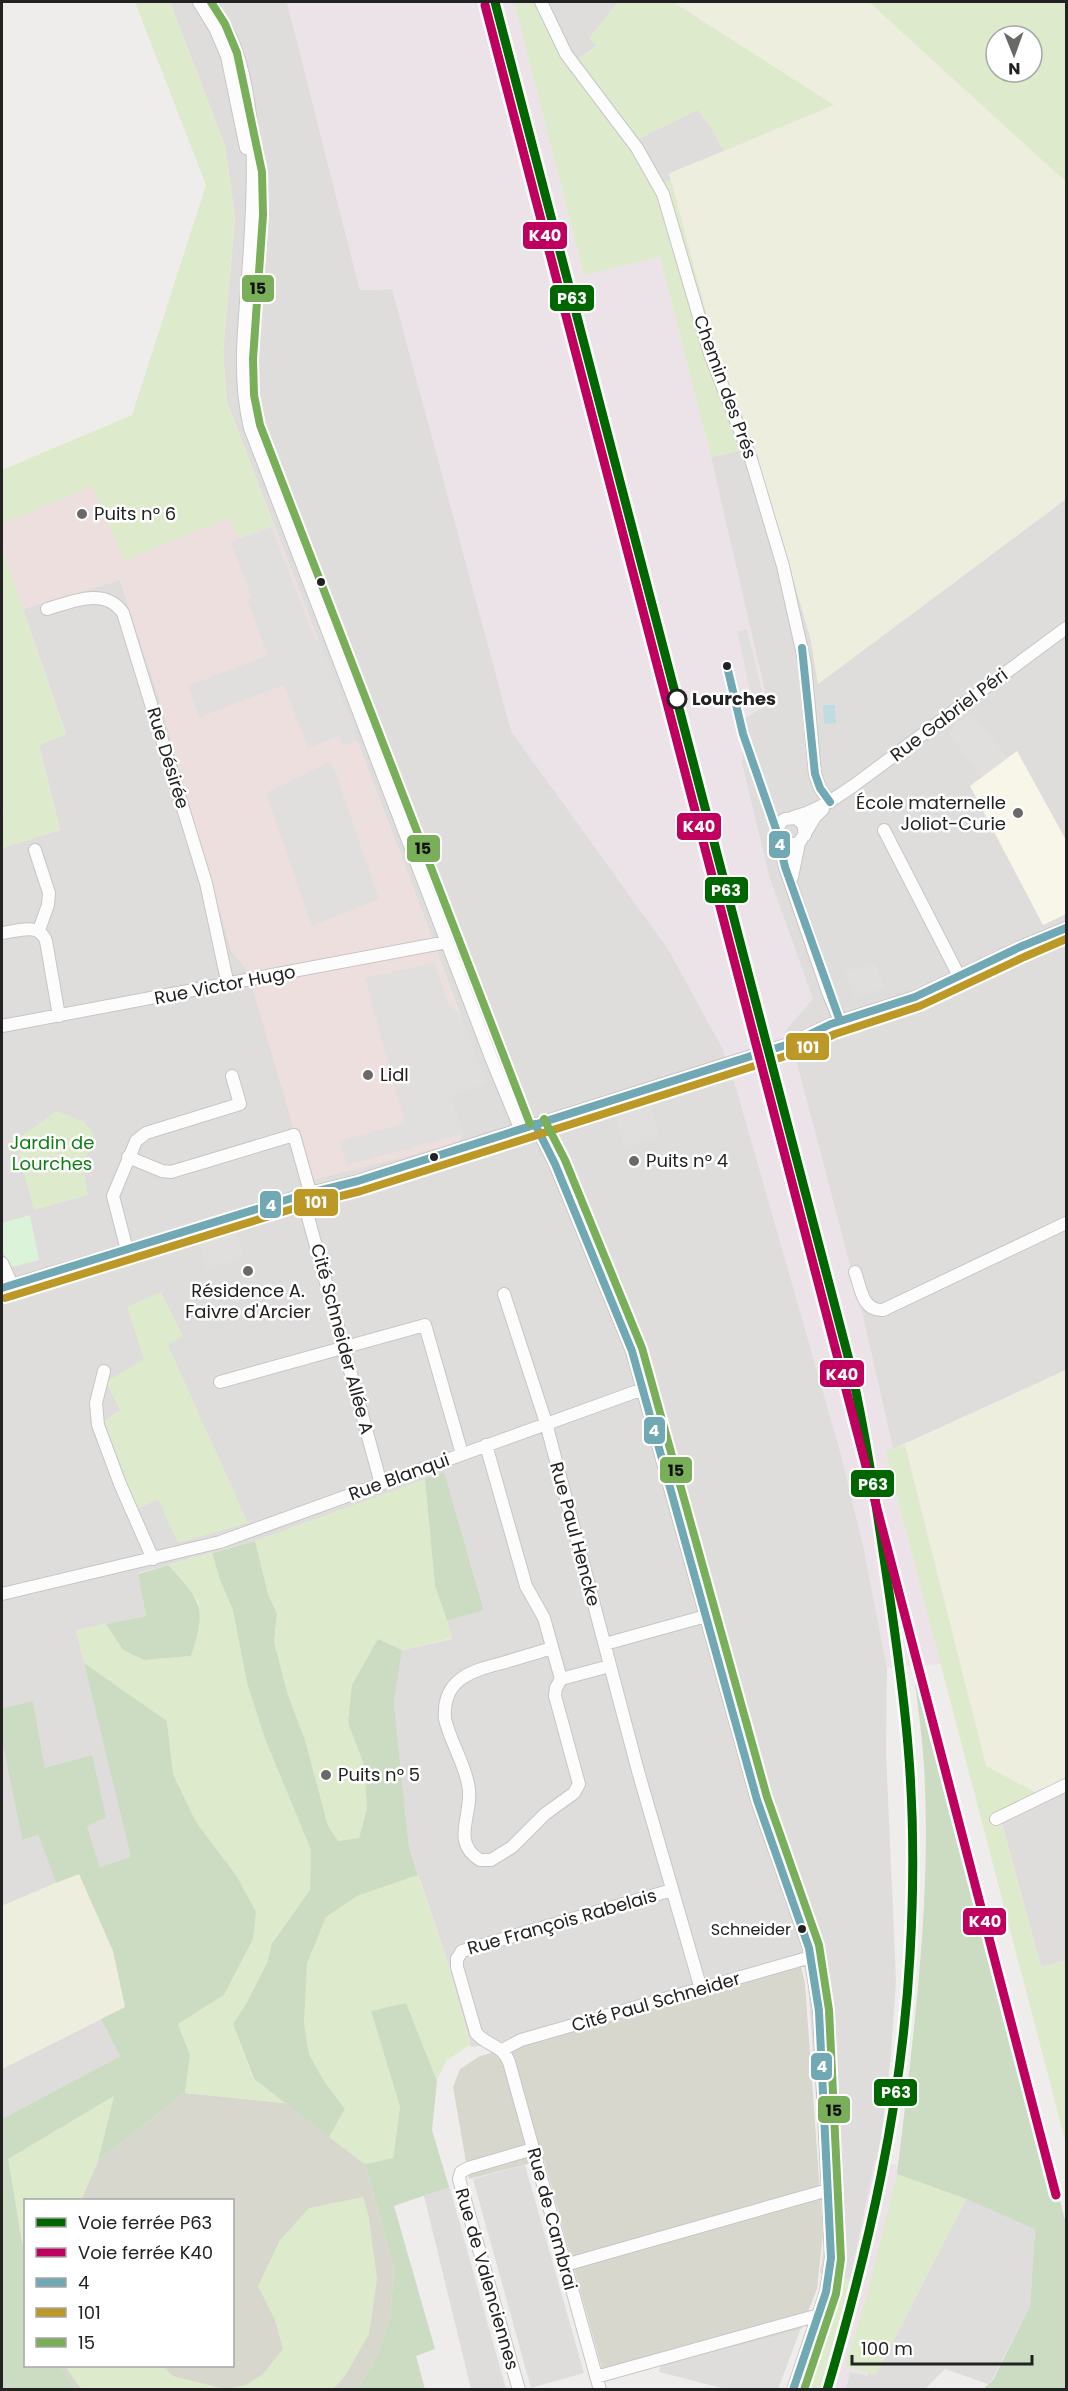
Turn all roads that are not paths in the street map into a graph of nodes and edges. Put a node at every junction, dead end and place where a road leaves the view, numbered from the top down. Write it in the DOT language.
graph roads {
  1 [pos="199,2"];
  2 [pos="210,2"];
  3 [pos="541,2"];
  4 [pos="252,173"];
  5 [pos="47,609"];
  6 [pos="1066,628"];
  7 [pos="830,802"];
  8 [pos="793,818"];
  9 [pos="884,830"];
  10 [pos="779,839"];
  11 [pos="802,839"];
  12 [pos="35,850"];
  13 [pos="792,885"];
  14 [pos="1066,927"];
  15 [pos="39,930"];
  16 [pos="2,933"];
  17 [pos="447,942"];
  18 [pos="959,976"];
  19 [pos="228,985"];
  20 [pos="59,1016"];
  21 [pos="840,1021"];
  22 [pos="2,1026"];
  23 [pos="232,1076"];
  24 [pos="527,1126"];
  25 [pos="128,1157"];
  26 [pos="306,1193"];
  27 [pos="1066,1223"];
  28 [pos="127,1250"];
  29 [pos="2,1263"];
  30 [pos="855,1272"];
  31 [pos="7,1286"];
  32 [pos="504,1294"];
  33 [pos="344,1348"];
  34 [pos="104,1371"];
  35 [pos="220,1382"];
  36 [pos="643,1389"];
  37 [pos="546,1423"];
  38 [pos="486,1445"];
  39 [pos="462,1454"];
  40 [pos="381,1484"];
  41 [pos="153,1559"];
  42 [pos="2,1594"];
  43 [pos="706,1616"];
  44 [pos="605,1644"];
  45 [pos="552,1648"];
  46 [pos="610,1666"];
  47 [pos="561,1679"];
  48 [pos="1066,1785"];
  49 [pos="996,1819"];
  50 [pos="672,1890"];
  51 [pos="811,1957"];
  52 [pos="701,1989"];
  53 [pos="502,2050"];
  54 [pos="533,2149"];
  55 [pos="828,2190"];
  56 [pos="564,2265"];
  57 [pos="819,2315"];
  58 [pos="598,2383"];
  59 [pos="519,2390"];
  60 [pos="793,2390"];
  1 -- 4 [label="street"];
  2 -- 4 [label="street"];
  3 -- 7 [label="street, Chemin des Prés"];
  4 -- 17 [label="street"];
  5 -- 19 [label="street, Rue Désirée"];
  6 -- 7 [label="street, Rue Gabriel Péri"];
  7 -- 8 [label="street, Rue Gabriel Péri"];
  7 -- 11 [label="street, Rue Gabriel Péri"];
  8 -- 10 [label="street"];
  8 -- 11 [label="street"];
  9 -- 18 [label="street"];
  10 -- 11 [label="street"];
  10 -- 13 [label="street"];
  11 -- 13 [label="street"];
  12 -- 15 [label="street"];
  13 -- 21 [label="street"];
  14 -- 18 [label="street"];
  15 -- 16 [label="street"];
  15 -- 20 [label="street"];
  17 -- 19 [label="street, Rue Victor Hugo"];
  17 -- 24 [label="street"];
  18 -- 21 [label="street"];
  19 -- 20 [label="street, Rue Victor Hugo"];
  20 -- 22 [label="street, Rue Victor Hugo"];
  21 -- 24 [label="street"];
  23 -- 25 [label="street"];
  24 -- 26 [label="street"];
  24 -- 36 [label="street"];
  25 -- 26 [label="street, Cité Schneider Allée A"];
  25 -- 28 [label="street"];
  26 -- 28 [label="street"];
  26 -- 33 [label="street, Cité Schneider Allée A"];
  27 -- 30 [label="street"];
  28 -- 31 [label="street"];
  29 -- 31 [label="street"];
  32 -- 37 [label="street, Rue Paul Hencke"];
  33 -- 35 [label="street"];
  33 -- 39 [label="street"];
  33 -- 40 [label="street, Cité Schneider Allée A"];
  34 -- 41 [label="street"];
  36 -- 37 [label="street, Rue Blanqui"];
  36 -- 43 [label="street"];
  37 -- 38 [label="street, Rue Blanqui"];
  37 -- 44 [label="street, Rue Paul Hencke"];
  38 -- 39 [label="street, Rue Blanqui"];
  38 -- 45 [label="street"];
  39 -- 40 [label="street, Rue Blanqui"];
  40 -- 41 [label="street, Rue Blanqui"];
  41 -- 42 [label="street, Rue Blanqui"];
  43 -- 44 [label="street"];
  43 -- 51 [label="street"];
  44 -- 46 [label="street, Rue Paul Hencke"];
  45 -- 47 [label="street"];
  45 -- 47 [label="street"];
  46 -- 47 [label="street"];
  46 -- 50 [label="street, Rue Paul Hencke"];
  48 -- 49 [label="street"];
  50 -- 52 [label="street, Rue Paul Hencke"];
  50 -- 53 [label="street, Rue François Rabelais"];
  51 -- 52 [label="street, Cité Paul Schneider"];
  51 -- 55 [label="street"];
  52 -- 53 [label="street, Cité Paul Schneider"];
  53 -- 54 [label="street, Rue de Cambrai"];
  54 -- 56 [label="street, Rue de Cambrai"];
  54 -- 59 [label="street, Rue de Valenciennes"];
  55 -- 56 [label="street"];
  55 -- 57 [label="street"];
  56 -- 58 [label="street, Rue de Cambrai"];
  57 -- 58 [label="street"];
  57 -- 60 [label="street"];
}
